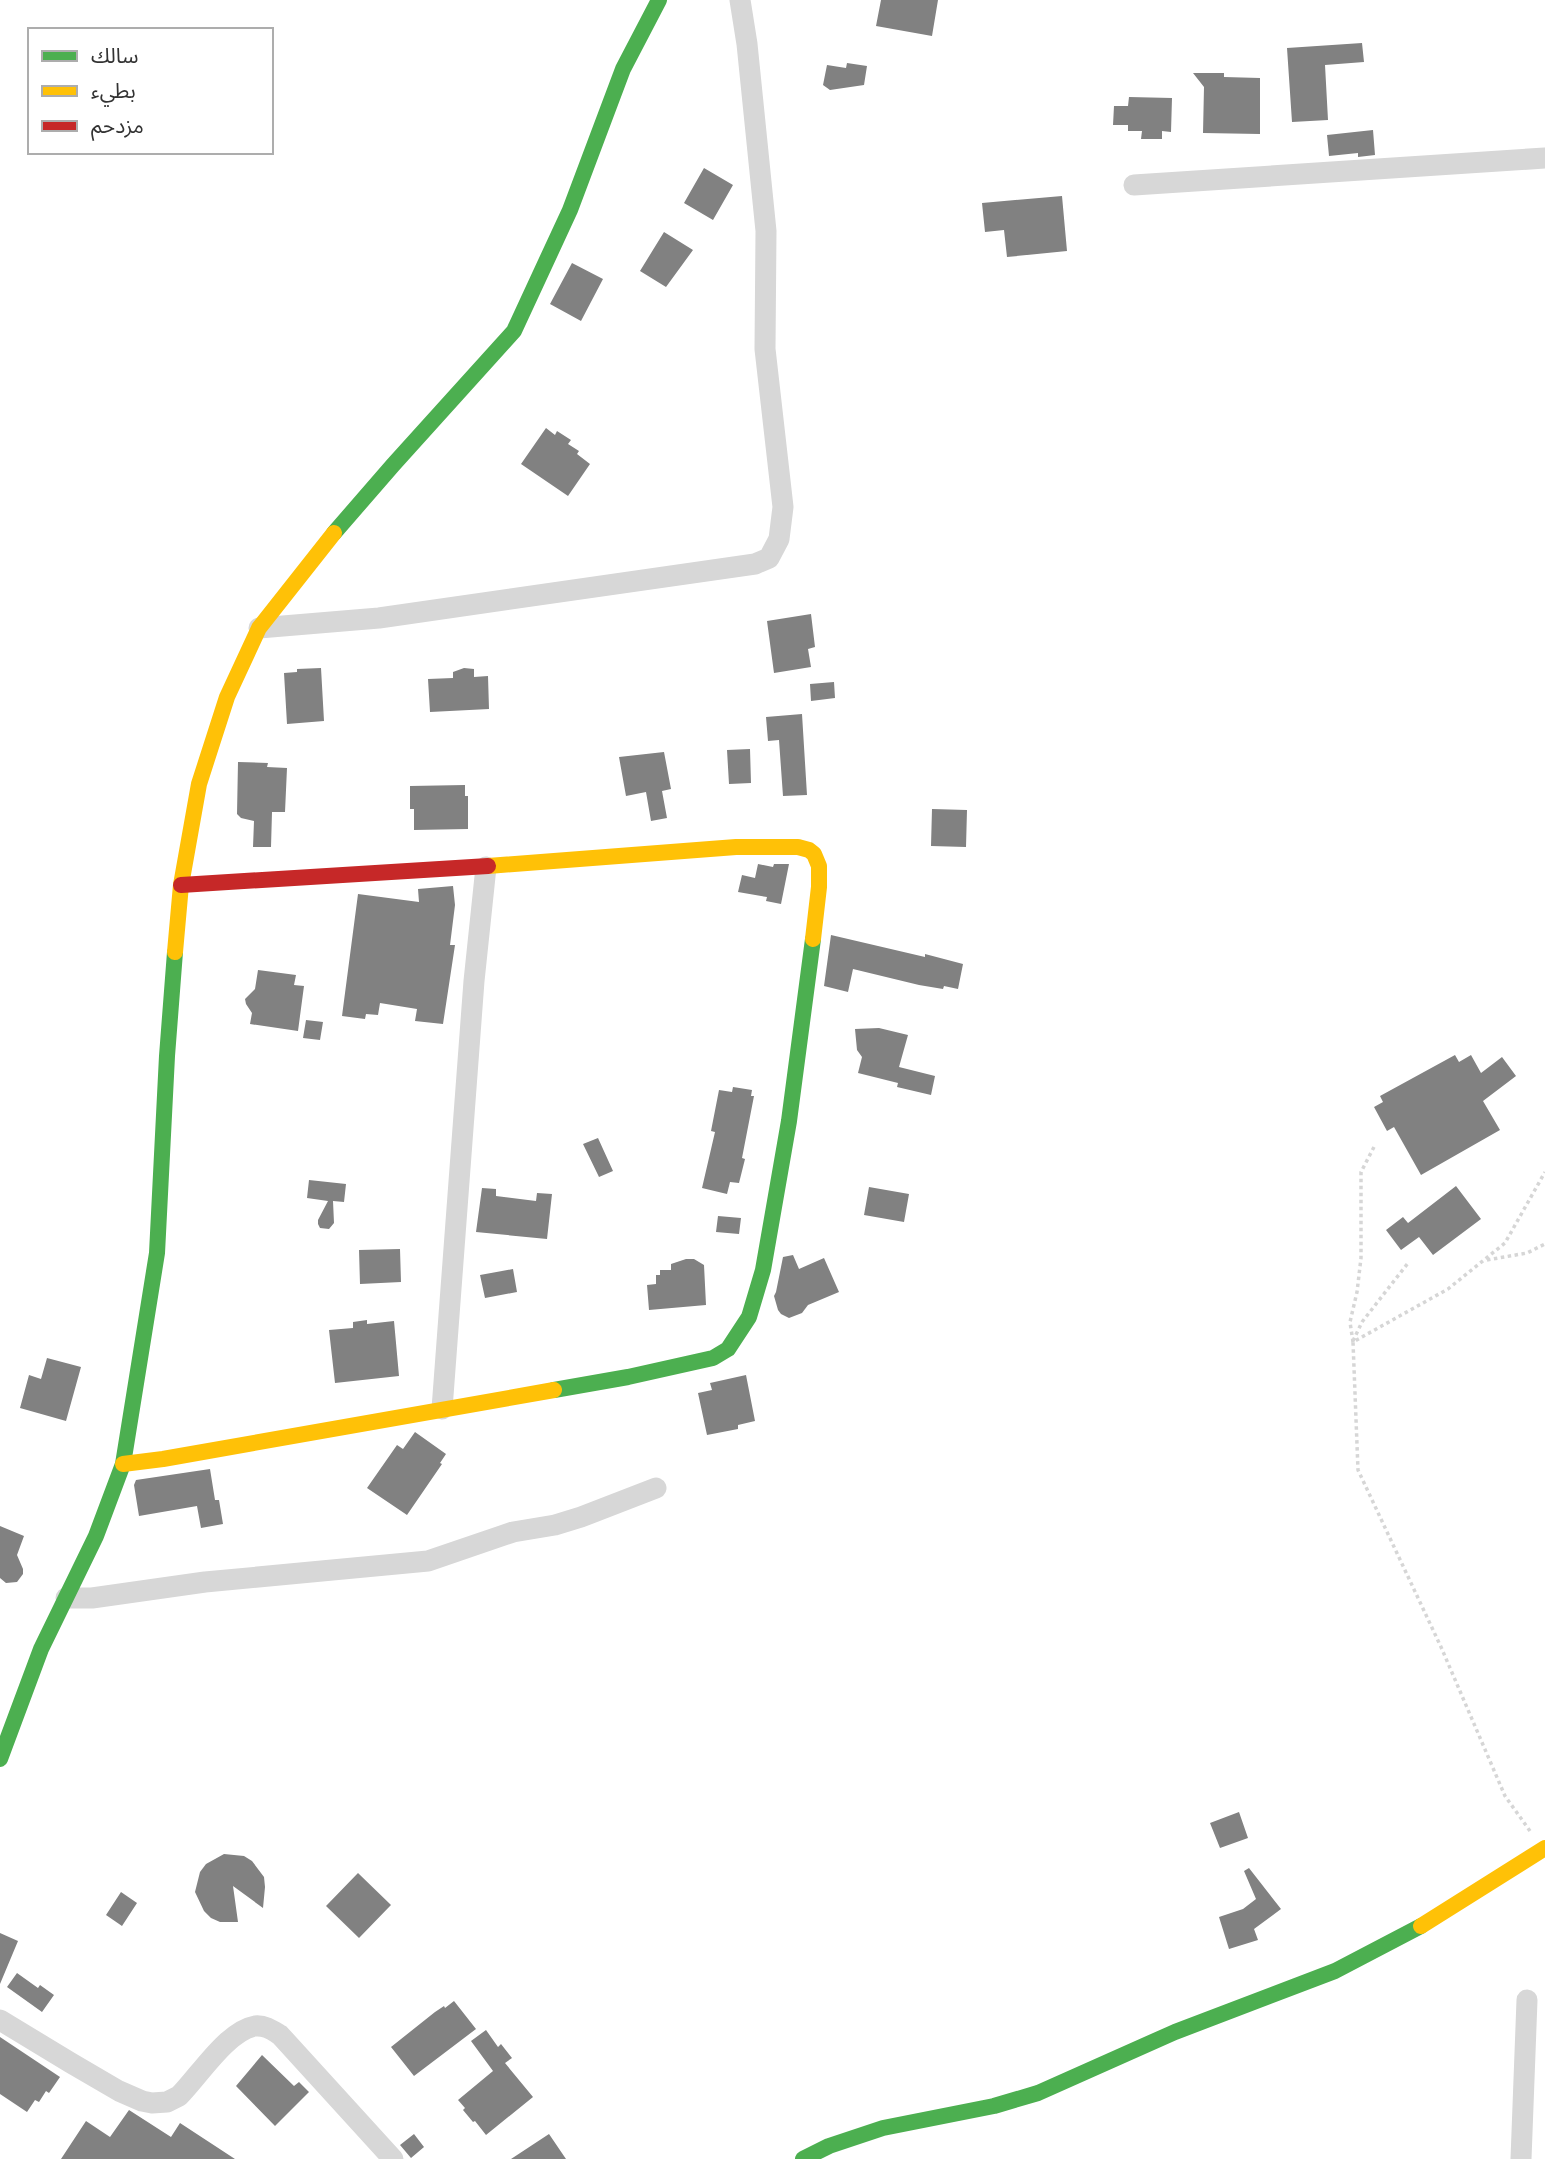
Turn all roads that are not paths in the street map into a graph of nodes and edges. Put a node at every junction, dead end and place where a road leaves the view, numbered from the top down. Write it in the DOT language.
graph roads {
  1 [pos="659,0"];
  2 [pos="740,0"];
  3 [pos="1545,158"];
  4 [pos="1134,185"];
  5 [pos="259,628"];
  6 [pos="486,867"];
  7 [pos="181,885"];
  8 [pos="442,1409"];
  9 [pos="123,1464"];
  10 [pos="656,1488"];
  11 [pos="66,1598"];
  12 [pos="0,1759"];
  13 [pos="1544,1848"];
  14 [pos="1527,2000"];
  15 [pos="0,2020"];
  16 [pos="393,2159"];
  17 [pos="803,2159"];
  18 [pos="1521,2159"];
  1 -- 5 [label="street"];
  2 -- 5 [label="street"];
  3 -- 4 [label="street"];
  5 -- 7 [label="street"];
  6 -- 7 [label="street"];
  6 -- 8 [label="street"];
  6 -- 8 [label="street"];
  7 -- 9 [label="street"];
  8 -- 9 [label="street"];
  9 -- 11 [label="street"];
  10 -- 11 [label="street"];
  11 -- 12 [label="street"];
  13 -- 17 [label="street"];
  14 -- 18 [label="street"];
  15 -- 16 [label="street"];
}
